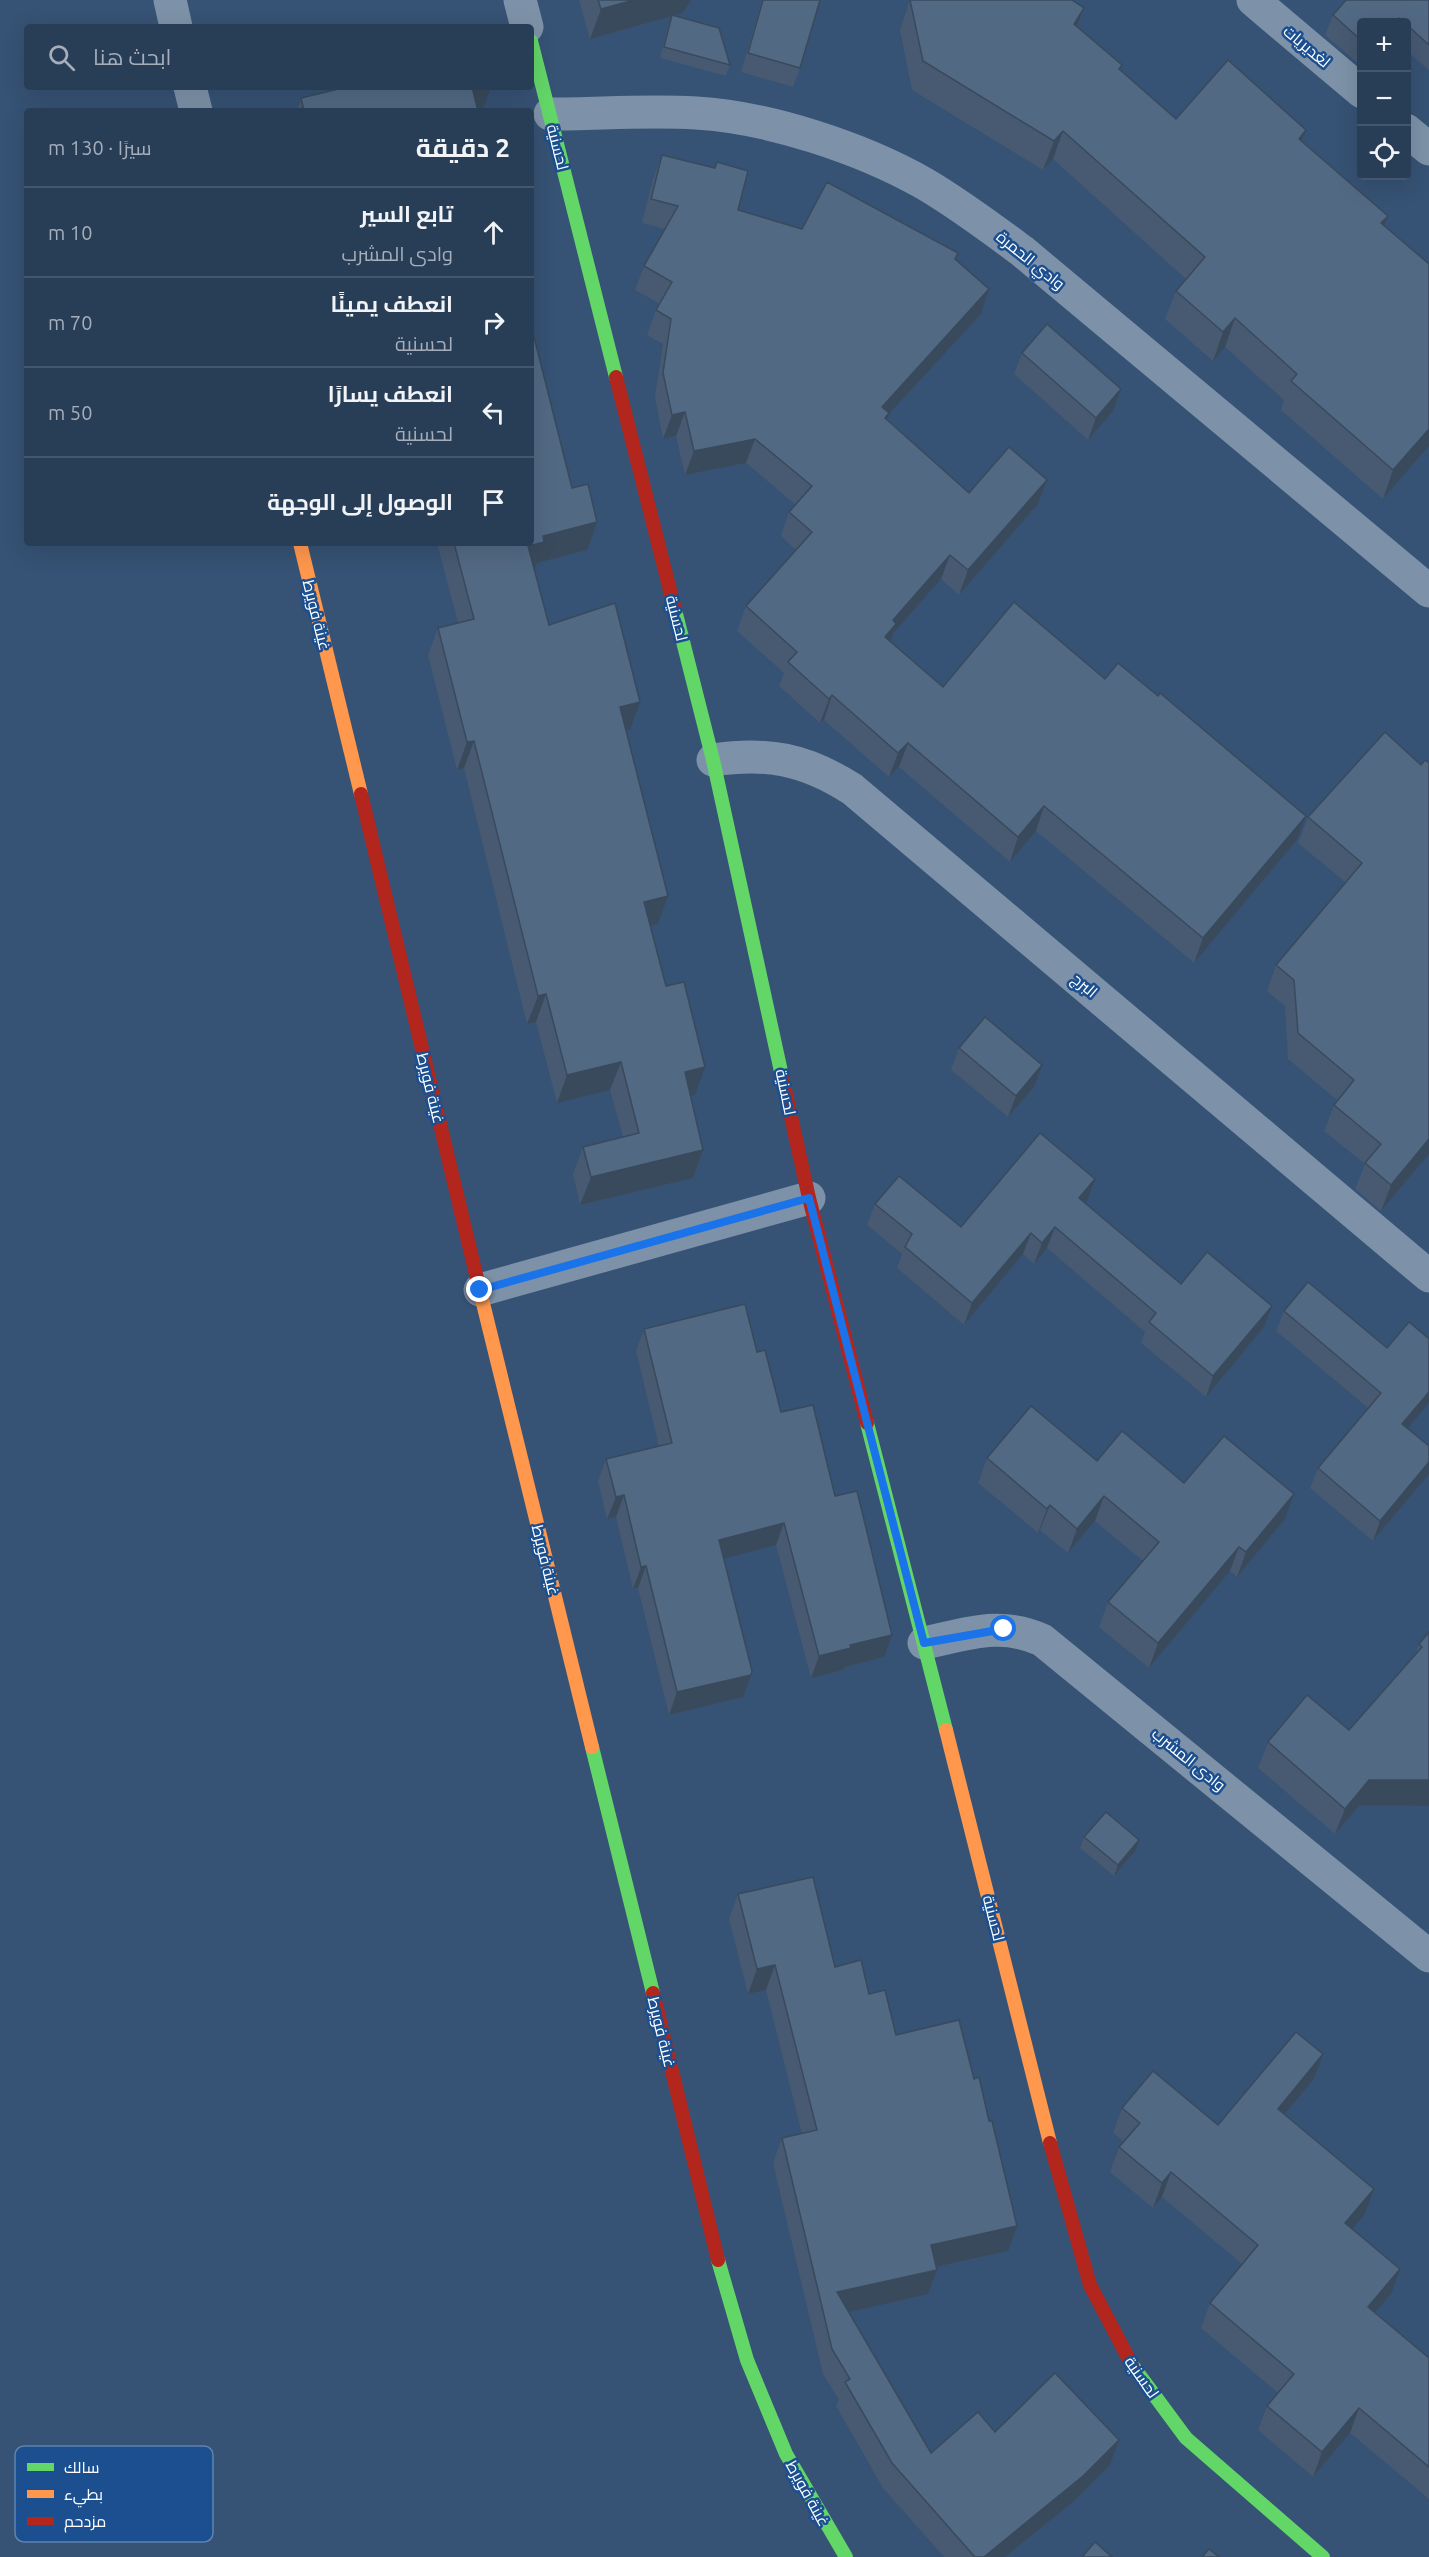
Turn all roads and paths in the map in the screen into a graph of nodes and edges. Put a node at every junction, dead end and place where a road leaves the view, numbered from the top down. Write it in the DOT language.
graph roads {
  1 [pos="170,0"];
  2 [pos="520,0"];
  3 [pos="1253,0"];
  4 [pos="175,24"];
  5 [pos="526,24"];
  6 [pos="534,53"];
  7 [pos="1357,88"];
  8 [pos="191,90"];
  9 [pos="195,108"];
  10 [pos="550,114"];
  11 [pos="1411,133"];
  12 [pos="1429,149"];
  13 [pos="301,546"];
  14 [pos="1429,591"];
  15 [pos="713,760"];
  16 [pos="809,1198"];
  17 [pos="1429,1276"];
  18 [pos="480,1290"];
  19 [pos="924,1643"];
  20 [pos="1429,1956"];
  21 [pos="846,2557"];
  22 [pos="1323,2557"];
  1 -- 4 [label="street"];
  2 -- 5 [label="street"];
  3 -- 7 [label="street, لغديريات"];
  6 -- 10 [label="street, لحسنية"];
  8 -- 9 [label="street"];
  10 -- 14 [label="street, وادي الحمرة"];
  10 -- 15 [label="street, لحسنية"];
  11 -- 12 [label="street"];
  13 -- 18 [label="street, غينة فويرط"];
  15 -- 16 [label="street, لحسنية"];
  15 -- 17 [label="street, البرج"];
  16 -- 18 [label="street"];
  16 -- 19 [label="street, لحسنية"];
  18 -- 21 [label="street, غينة فويرط"];
  19 -- 20 [label="street, وادى المشرب"];
  19 -- 22 [label="street, لحسنية"];
}
